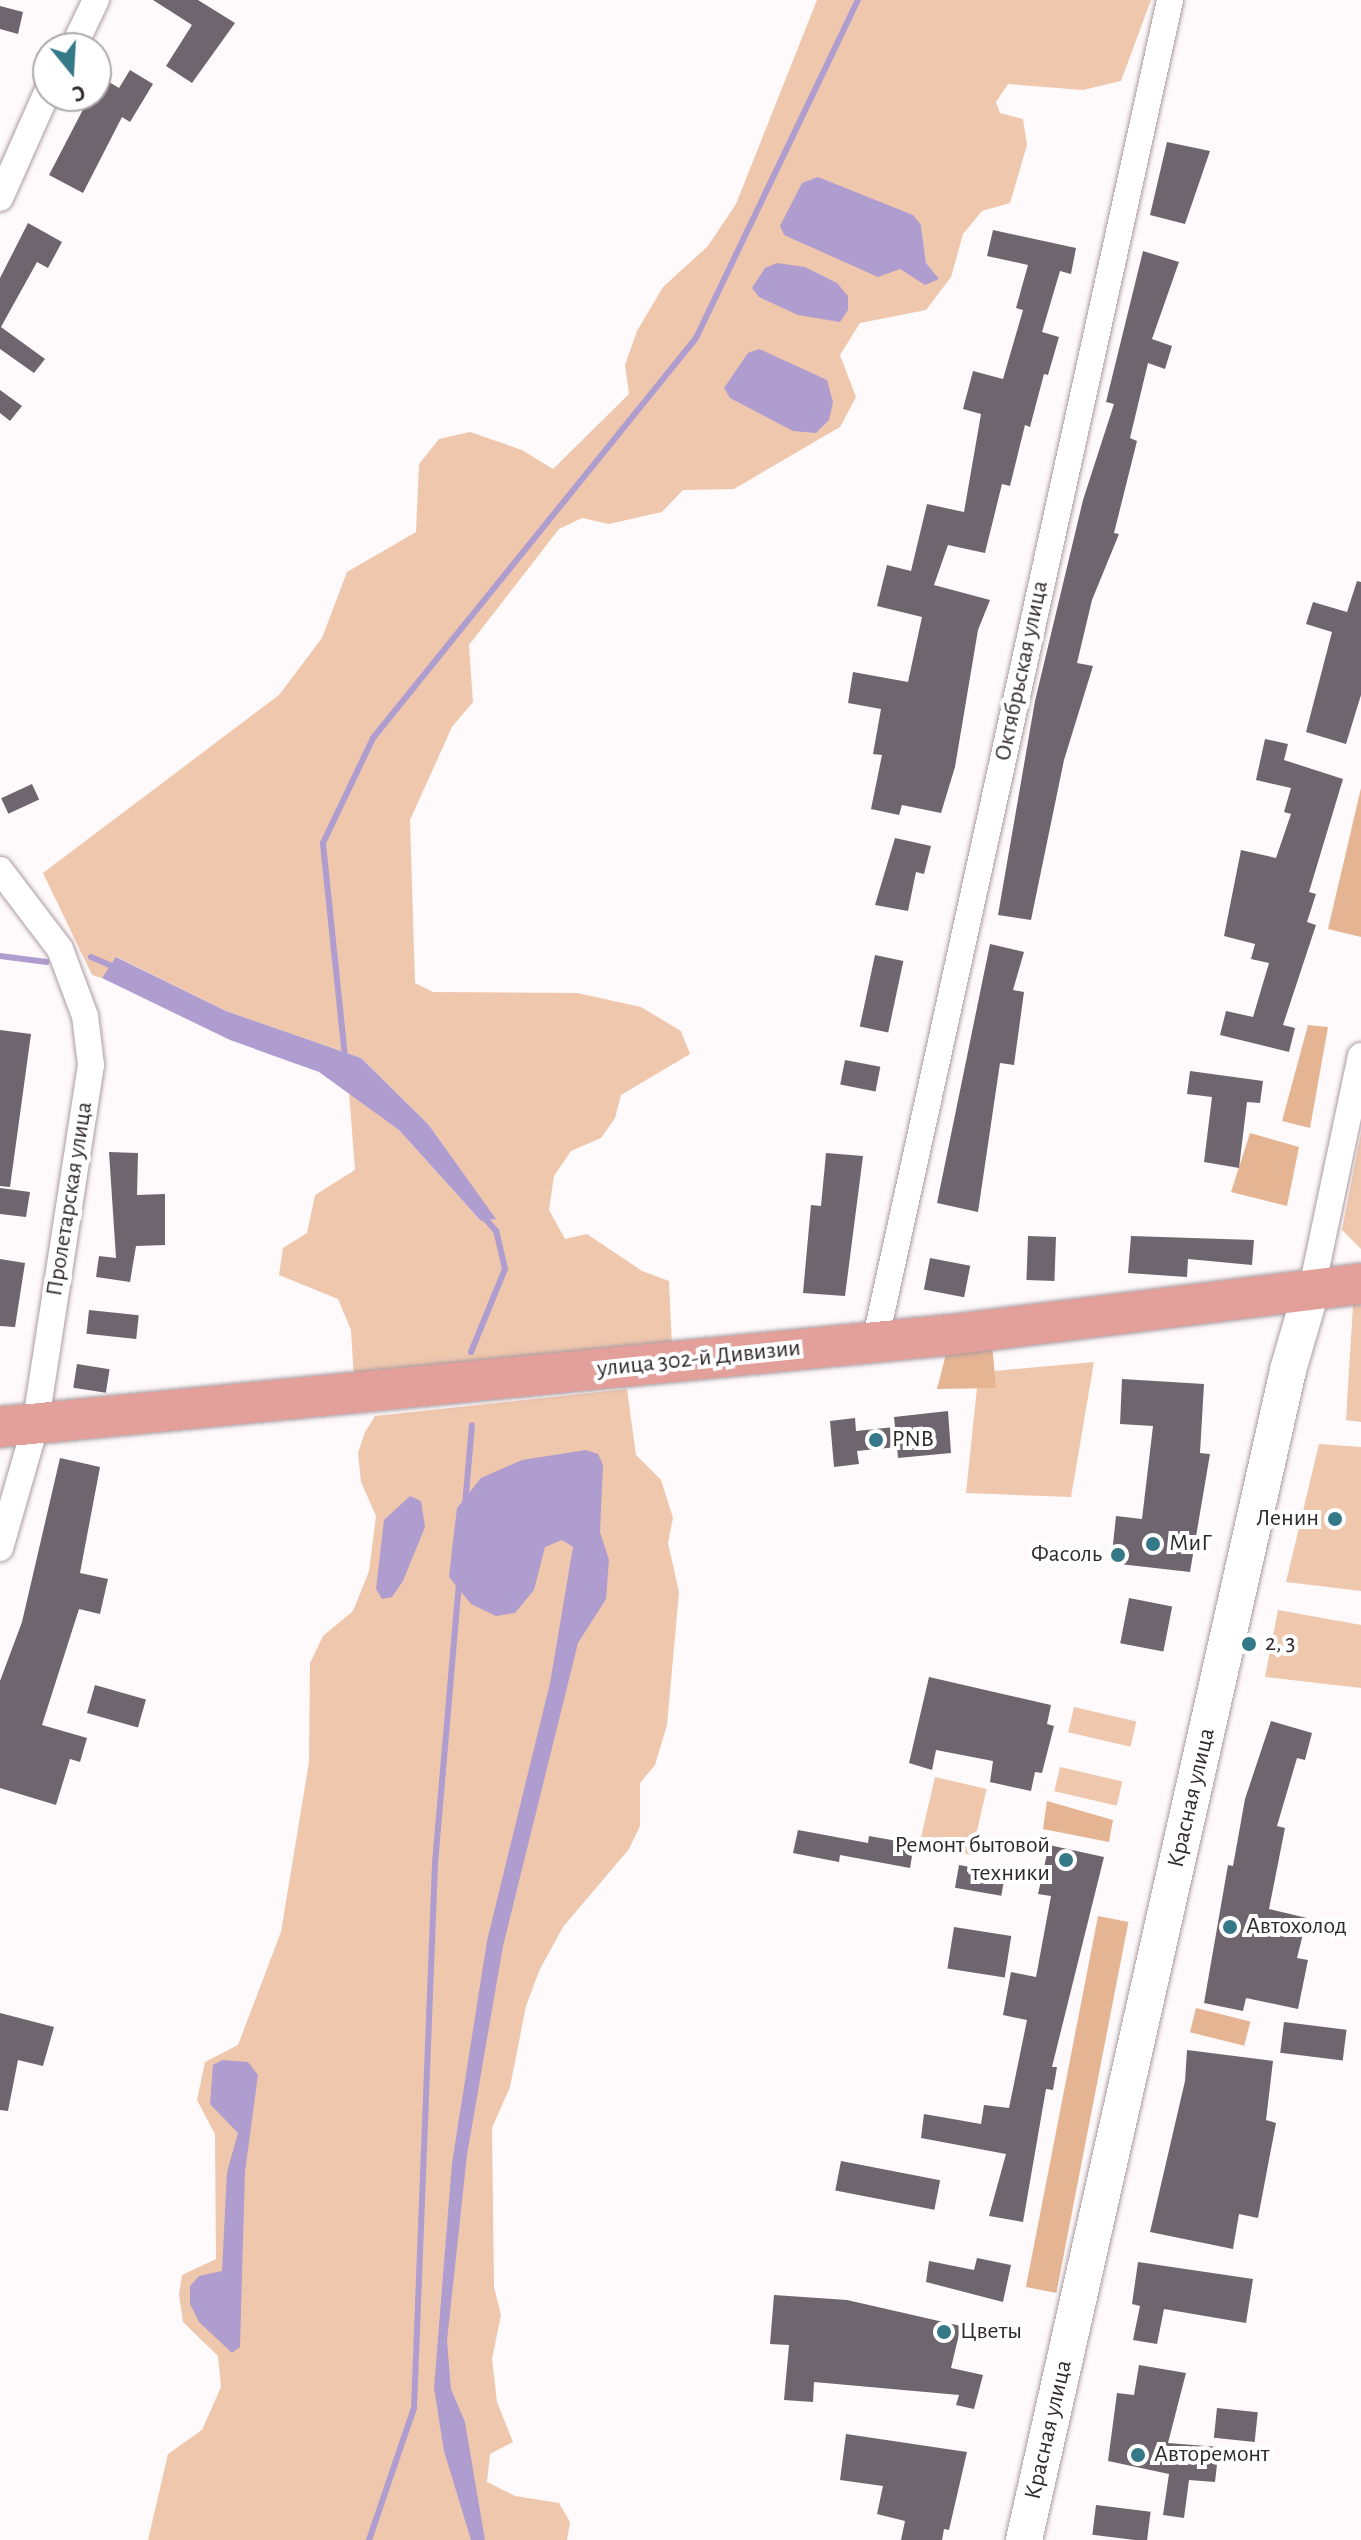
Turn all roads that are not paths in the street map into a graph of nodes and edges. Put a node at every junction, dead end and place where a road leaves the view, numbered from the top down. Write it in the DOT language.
graph roads {
  1 [pos="96,0"];
  2 [pos="1170,0"];
  3 [pos="81,32"];
  4 [pos="38,112"];
  5 [pos="0,198"];
  6 [pos="0,870"];
  7 [pos="1361,1056"];
  8 [pos="1361,1284"];
  9 [pos="1312,1288"];
  10 [pos="875,1342"];
  11 [pos="18,1427"];
  12 [pos="0,1548"];
  13 [pos="1024,2540"];
  1 -- 3 [label="street"];
  2 -- 10 [label="street, Октябрьская улица"];
  4 -- 5 [label="street"];
  6 -- 11 [label="street, Пролетарская улица"];
  7 -- 9 [label="street, Красная улица"];
  8 -- 9 [label="main road, улица 302-й Дивизии"];
  9 -- 10 [label="main road, улица 302-й Дивизии"];
  9 -- 13 [label="street, Красная улица"];
  10 -- 11 [label="main road, улица 302-й Дивизии"];
  11 -- 12 [label="street, Пролетарская улица"];
}
